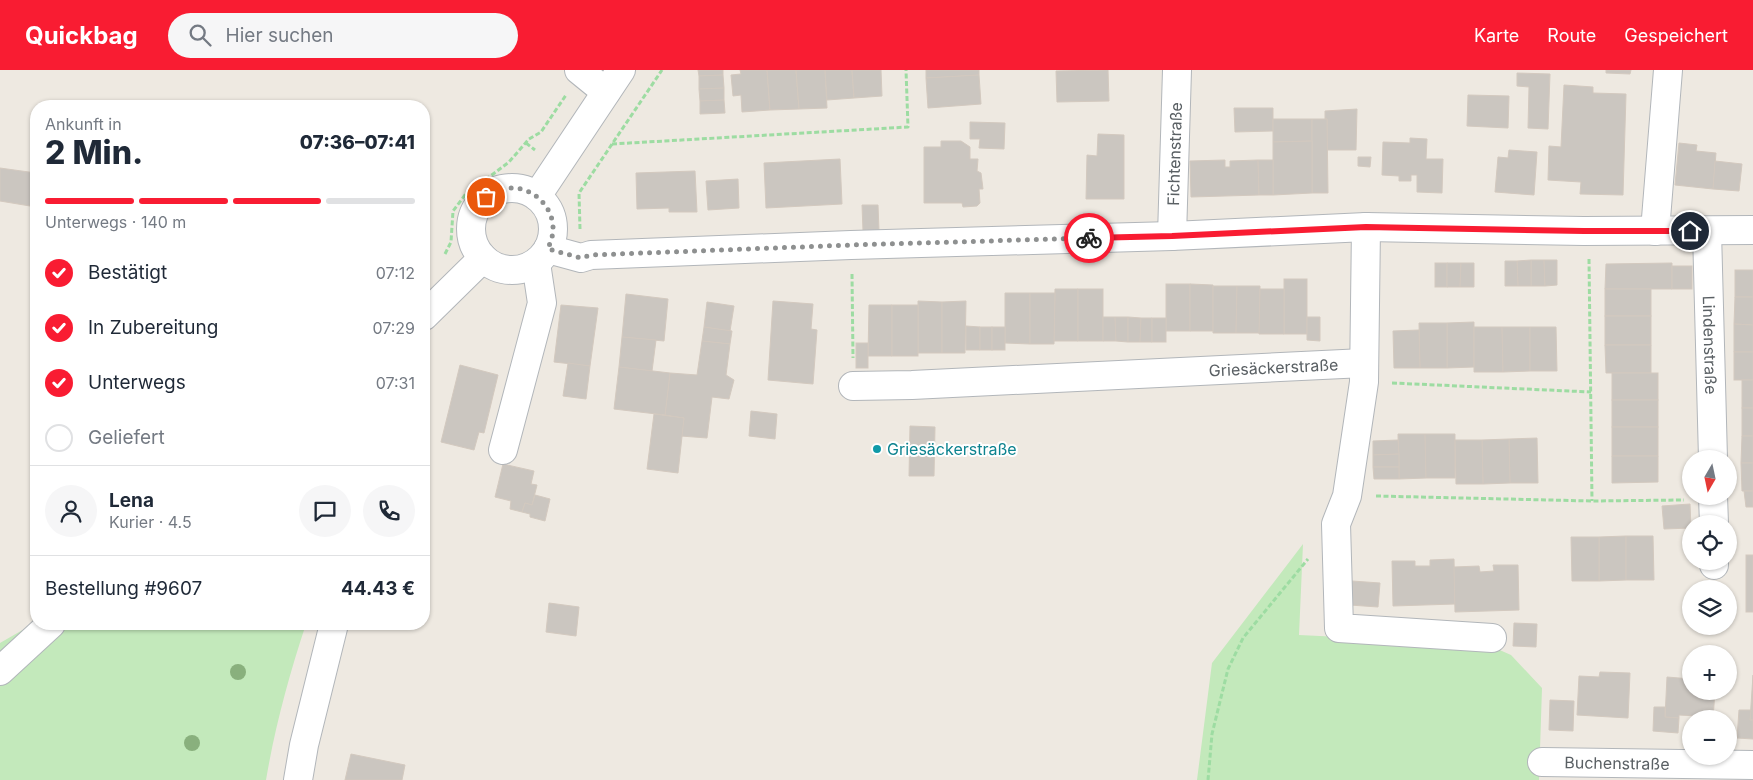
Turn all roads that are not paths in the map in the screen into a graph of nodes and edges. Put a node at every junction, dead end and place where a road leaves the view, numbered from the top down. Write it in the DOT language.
graph roads {
  1 [pos="621,70"];
  2 [pos="1177,70"];
  3 [pos="1668,70"];
  4 [pos="580,71"];
  5 [pos="606,92"];
  6 [pos="537,196"];
  7 [pos="1366,227"];
  8 [pos="1707,230"];
  9 [pos="1753,230"];
  10 [pos="1655,231"];
  11 [pos="1172,236"];
  12 [pos="542,256"];
  13 [pos="483,258"];
  14 [pos="430,310"];
  15 [pos="1364,373"];
  16 [pos="853,386"];
  17 [pos="503,450"];
  18 [pos="1712,450"];
  19 [pos="44,630"];
  20 [pos="333,630"];
  21 [pos="1492,638"];
  22 [pos="0,671"];
  23 [pos="1542,762"];
  24 [pos="1753,765"];
  25 [pos="298,780"];
  1 -- 5 [label="street"];
  2 -- 11 [label="street, Fichtenstraße"];
  3 -- 10 [label="street"];
  4 -- 5 [label="street"];
  5 -- 6 [label="street"];
  6 -- 12 [label="street"];
  6 -- 13 [label="street"];
  7 -- 10 [label="street"];
  7 -- 11 [label="street"];
  7 -- 15 [label="street"];
  8 -- 9 [label="street"];
  8 -- 10 [label="street"];
  8 -- 18 [label="street, Lindenstraße"];
  11 -- 12 [label="street"];
  12 -- 13 [label="street"];
  12 -- 17 [label="street"];
  13 -- 14 [label="street"];
  15 -- 16 [label="street, Griesäckerstraße"];
  15 -- 21 [label="street"];
  19 -- 22 [label="street"];
  20 -- 25 [label="street"];
  23 -- 24 [label="street, Buchenstraße"];
}
